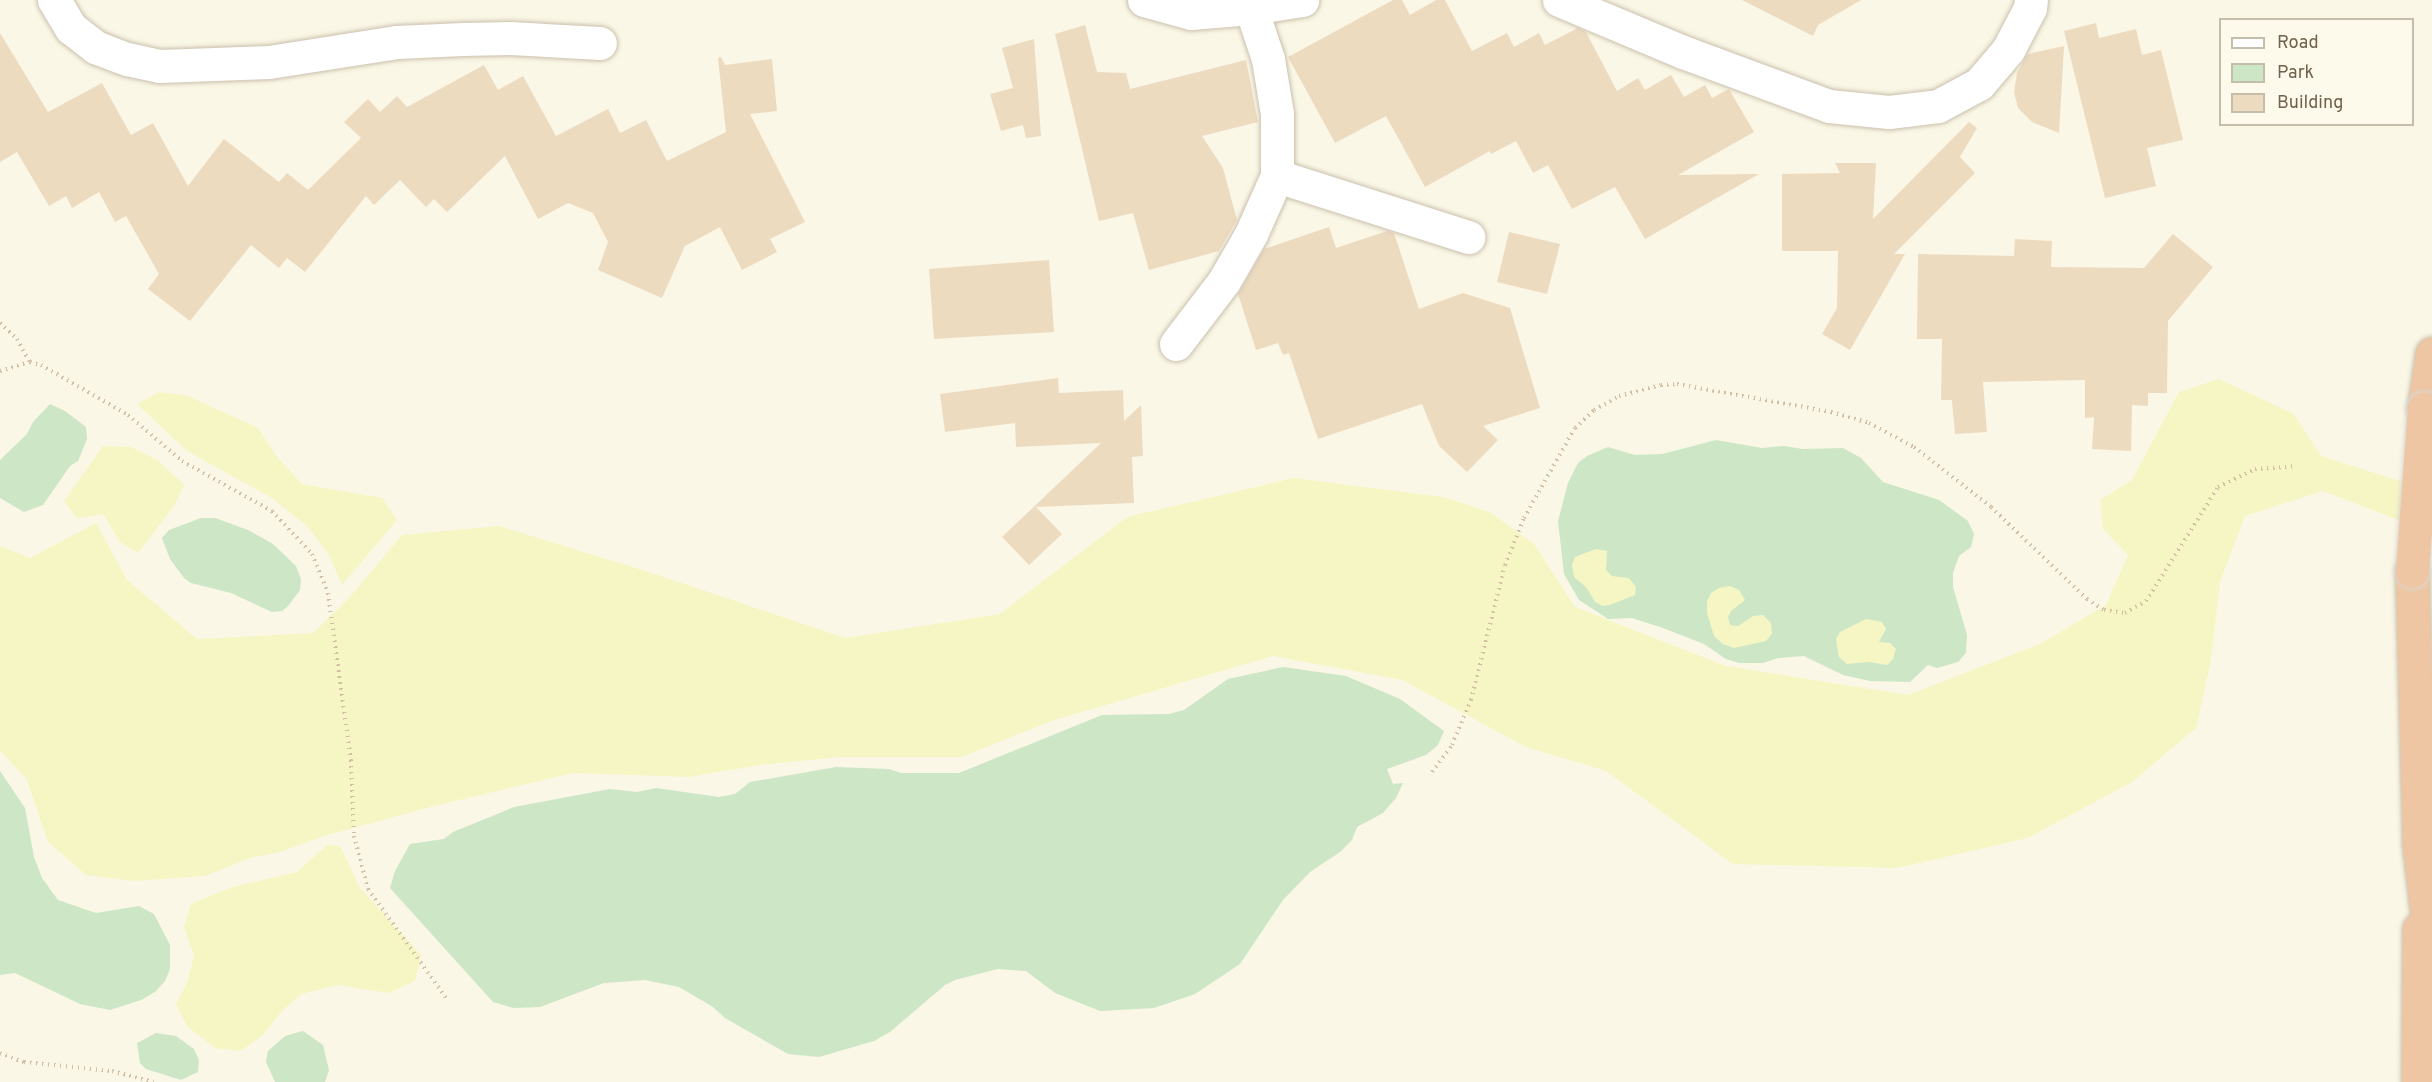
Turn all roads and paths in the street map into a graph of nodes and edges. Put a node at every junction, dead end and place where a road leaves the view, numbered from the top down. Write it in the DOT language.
graph roads {
  1 [pos="54,0"];
  2 [pos="1302,0"];
  3 [pos="1559,0"];
  4 [pos="2031,0"];
  5 [pos="1145,1"];
  6 [pos="1251,8"];
  7 [pos="600,43"];
  8 [pos="1277,176"];
  9 [pos="1468,237"];
  10 [pos="0,323"];
  11 [pos="1176,344"];
  12 [pos="2432,354"];
  13 [pos="30,362"];
  14 [pos="0,371"];
  15 [pos="2294,466"];
  16 [pos="1432,772"];
  17 [pos="2419,843"];
  18 [pos="2432,955"];
  19 [pos="446,998"];
  20 [pos="0,1053"];
  21 [pos="154,1082"];
  22 [pos="2418,1082"];
  1 -- 7 [label="street"];
  2 -- 6 [label="street"];
  3 -- 4 [label="street"];
  5 -- 6 [label="street"];
  6 -- 8 [label="street"];
  8 -- 9 [label="street"];
  8 -- 11 [label="street"];
  10 -- 13 [label="path"];
  12 -- 17 [label="highway, bridge"];
  13 -- 14 [label="path"];
  13 -- 19 [label="path"];
  15 -- 16 [label="path"];
  17 -- 18 [label="highway"];
  17 -- 22 [label="highway"];
  20 -- 21 [label="path"];
}
